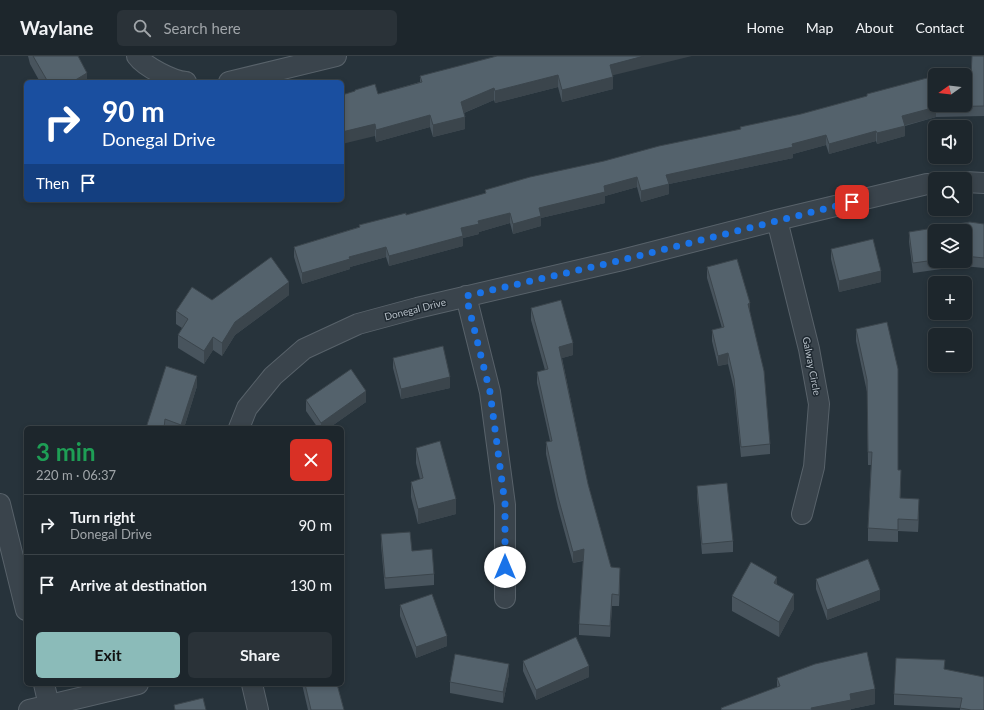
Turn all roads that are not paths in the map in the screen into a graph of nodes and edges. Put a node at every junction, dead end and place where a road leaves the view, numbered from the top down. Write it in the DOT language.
graph roads {
  1 [pos="137,56"];
  2 [pos="336,56"];
  3 [pos="174,80"];
  4 [pos="237,80"];
  5 [pos="972,182"];
  6 [pos="984,183"];
  7 [pos="928,184"];
  8 [pos="777,220"];
  9 [pos="466,296"];
  10 [pos="240,426"];
  11 [pos="0,504"];
  12 [pos="802,514"];
  13 [pos="505,598"];
  14 [pos="24,602"];
  15 [pos="44,686"];
  16 [pos="131,686"];
  17 [pos="252,686"];
  18 [pos="50,708"];
  19 [pos="29,710"];
  20 [pos="258,710"];
  1 -- 3 [label="street"];
  2 -- 4 [label="street"];
  5 -- 6 [label="street"];
  7 -- 8 [label="street, Donegal Drive"];
  8 -- 9 [label="street, Donegal Drive"];
  8 -- 12 [label="street, Galway Circle"];
  9 -- 10 [label="street, Donegal Drive"];
  9 -- 13 [label="street"];
  11 -- 14 [label="street"];
  15 -- 18 [label="street"];
  16 -- 18 [label="street"];
  17 -- 20 [label="street"];
  18 -- 19 [label="street"];
}
